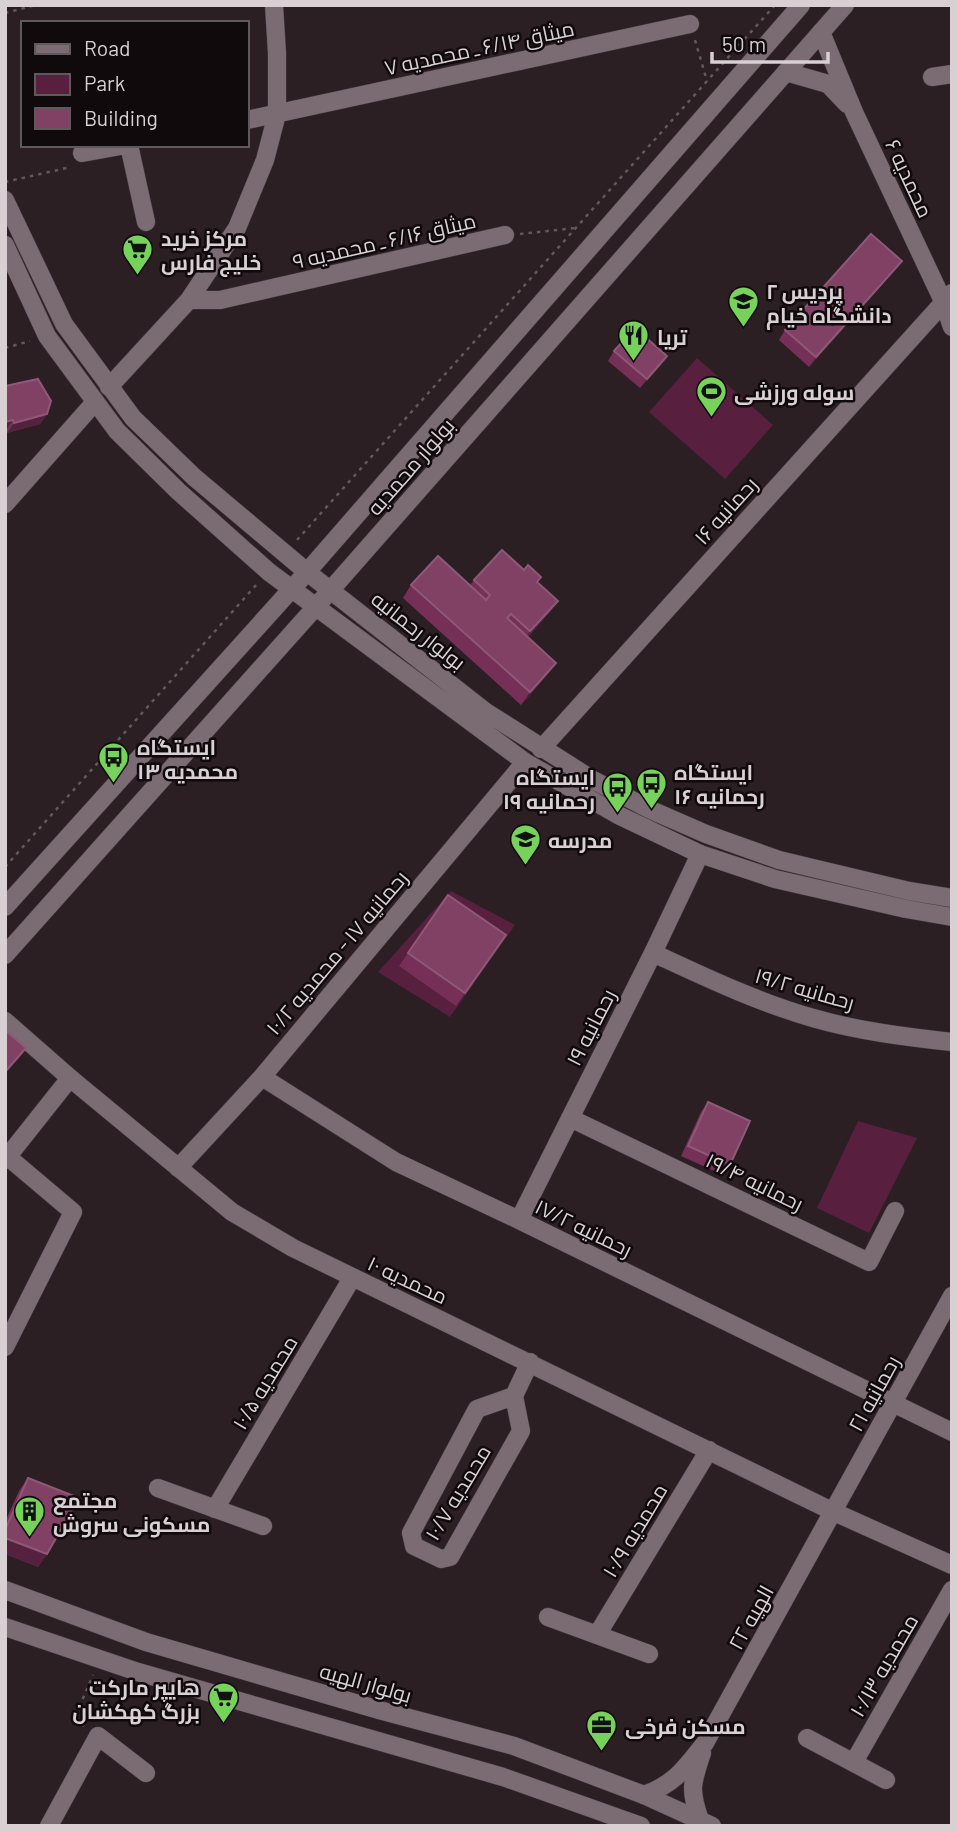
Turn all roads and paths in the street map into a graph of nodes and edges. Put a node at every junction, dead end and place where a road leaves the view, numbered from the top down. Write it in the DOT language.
graph roads {
  1 [pos="36,5"];
  2 [pos="274,5"];
  3 [pos="775,5"];
  4 [pos="845,5"];
  5 [pos="800,6"];
  6 [pos="5,13"];
  7 [pos="690,24"];
  8 [pos="821,32"];
  9 [pos="786,72"];
  10 [pos="952,74"];
  11 [pos="932,77"];
  12 [pos="707,81"];
  13 [pos="854,112"];
  14 [pos="276,114"];
  15 [pos="248,120"];
  16 [pos="116,147"];
  17 [pos="127,147"];
  18 [pos="82,153"];
  19 [pos="5,182"];
  20 [pos="5,200"];
  21 [pos="146,222"];
  22 [pos="575,228"];
  23 [pos="505,235"];
  24 [pos="5,245"];
  25 [pos="947,297"];
  26 [pos="189,300"];
  27 [pos="952,327"];
  28 [pos="47,336"];
  29 [pos="5,348"];
  30 [pos="109,387"];
  31 [pos="95,402"];
  32 [pos="5,504"];
  33 [pos="286,553"];
  34 [pos="269,572"];
  35 [pos="307,572"];
  36 [pos="290,588"];
  37 [pos="331,590"];
  38 [pos="314,607"];
  39 [pos="541,749"];
  40 [pos="525,762"];
  41 [pos="699,854"];
  42 [pos="5,867"];
  43 [pos="952,898"];
  44 [pos="5,907"];
  45 [pos="952,917"];
  46 [pos="653,953"];
  47 [pos="5,955"];
  48 [pos="5,1021"];
  49 [pos="952,1042"];
  50 [pos="262,1076"];
  51 [pos="70,1079"];
  52 [pos="570,1118"];
  53 [pos="7,1158"];
  54 [pos="178,1168"];
  55 [pos="895,1211"];
  56 [pos="519,1220"];
  57 [pos="352,1278"];
  58 [pos="952,1296"];
  59 [pos="5,1347"];
  60 [pos="530,1362"];
  61 [pos="514,1396"];
  62 [pos="892,1405"];
  63 [pos="952,1432"];
  64 [pos="709,1450"];
  65 [pos="158,1488"];
  66 [pos="215,1509"];
  67 [pos="834,1512"];
  68 [pos="264,1527"];
  69 [pos="952,1565"];
  70 [pos="5,1590"];
  71 [pos="952,1590"];
  72 [pos="548,1617"];
  73 [pos="5,1627"];
  74 [pos="597,1635"];
  75 [pos="649,1654"];
  76 [pos="100,1658"];
  77 [pos="98,1736"];
  78 [pos="807,1738"];
  79 [pos="705,1744"];
  80 [pos="854,1762"];
  81 [pos="146,1773"];
  82 [pos="886,1780"];
  83 [pos="644,1796"];
  84 [pos="706,1823"];
  85 [pos="49,1826"];
  86 [pos="641,1826"];
  1 -- 6 [label="path"];
  2 -- 14 [label="street"];
  3 -- 12 [label="path"];
  4 -- 8 [label="street, بولوار محمدیه"];
  5 -- 35 [label="street, بولوار محمدیه"];
  7 -- 12 [label="path"];
  7 -- 14 [label="street, میثاق ۶/۱۴ ـ محمدیه ۷"];
  8 -- 9 [label="street, بولوار محمدیه"];
  8 -- 13 [label="street, محمدیه ۶"];
  9 -- 13 [label="street, محمدیه ۶"];
  9 -- 37 [label="street, بولوار محمدیه"];
  10 -- 11 [label="street"];
  12 -- 22 [label="path"];
  13 -- 25 [label="street, محمدیه ۶"];
  14 -- 15 [label="street, میثاق ۶/۱۴ ـ محمدیه ۷"];
  14 -- 26 [label="street"];
  16 -- 18 [label="street"];
  17 -- 21 [label="street"];
  18 -- 19 [label="path"];
  20 -- 30 [label="street, بولوار رحمانیه"];
  22 -- 23 [label="path"];
  22 -- 33 [label="path"];
  23 -- 26 [label="street, میثاق ۶/۱۶ ـ محمدیه ۹"];
  24 -- 28 [label="street, بولوار رحمانیه"];
  25 -- 27 [label="street, محمدیه ۶"];
  25 -- 39 [label="street, رحمانیه ۱۶"];
  26 -- 30 [label="street"];
  28 -- 29 [label="path"];
  28 -- 31 [label="street, بولوار رحمانیه"];
  30 -- 33 [label="street, بولوار رحمانیه"];
  31 -- 32 [label="street"];
  31 -- 34 [label="street, بولوار رحمانیه"];
  33 -- 35 [label="street, بولوار رحمانیه"];
  34 -- 36 [label="street, بولوار رحمانیه"];
  34 -- 42 [label="path"];
  35 -- 36 [label="street, بولوار محمدیه"];
  35 -- 37 [label="street, بولوار رحمانیه"];
  36 -- 38 [label="street, بولوار رحمانیه"];
  36 -- 44 [label="street, بولوار محمدیه"];
  37 -- 38 [label="street, بولوار محمدیه"];
  37 -- 39 [label="street, بولوار رحمانیه"];
  38 -- 40 [label="street, بولوار رحمانیه"];
  38 -- 47 [label="street, بولوار محمدیه"];
  39 -- 43 [label="street, بولوار رحمانیه"];
  40 -- 41 [label="street, بولوار رحمانیه"];
  40 -- 50 [label="street, رحمانیه ۱۷ - محمدیه ۱۰/۲"];
  41 -- 45 [label="street, بولوار رحمانیه"];
  41 -- 46 [label="street, رحمانیه ۱۹"];
  46 -- 49 [label="street, رحمانیه ۱۹/۲"];
  46 -- 52 [label="street, رحمانیه ۱۹"];
  48 -- 51 [label="street, محمدیه ۱۰"];
  50 -- 54 [label="street, رحمانیه ۱۷ - محمدیه ۱۰/۲"];
  50 -- 56 [label="street, رحمانیه ۱۷/۲"];
  51 -- 53 [label="street"];
  51 -- 54 [label="street, محمدیه ۱۰"];
  52 -- 55 [label="street, رحمانیه ۱۹/۴"];
  52 -- 56 [label="street, رحمانیه ۱۹"];
  53 -- 59 [label="street"];
  54 -- 57 [label="street, محمدیه ۱۰"];
  56 -- 62 [label="street, رحمانیه ۱۷/۲"];
  57 -- 60 [label="street, محمدیه ۱۰"];
  57 -- 66 [label="street, محمدیه ۱۰/۵"];
  58 -- 62 [label="street, رحمانیه ۲۱"];
  60 -- 61 [label="street"];
  60 -- 64 [label="street, محمدیه ۱۰"];
  61 -- 61 [label="street, محمدیه ۱۰/۷"];
  62 -- 63 [label="street, رحمانیه ۱۷/۲"];
  62 -- 67 [label="street, رحمانیه ۲۱"];
  64 -- 67 [label="street, محمدیه ۱۰"];
  64 -- 74 [label="street, محمدیه ۱۰/۹"];
  65 -- 66 [label="street"];
  66 -- 68 [label="street"];
  67 -- 69 [label="street, محمدیه ۱۰"];
  67 -- 79 [label="street, الهیه ۲۲"];
  70 -- 83 [label="street, بولوار الهیه"];
  71 -- 80 [label="street, محمدیه ۱۰/۱۳"];
  72 -- 74 [label="street"];
  73 -- 76 [label="street"];
  74 -- 75 [label="street"];
  76 -- 77 [label="path"];
  76 -- 86 [label="street"];
  77 -- 81 [label="street"];
  77 -- 85 [label="street"];
  78 -- 80 [label="street"];
  79 -- 83 [label="street"];
  79 -- 84 [label="street"];
  80 -- 82 [label="street"];
  83 -- 84 [label="street, بولوار الهیه"];
}
